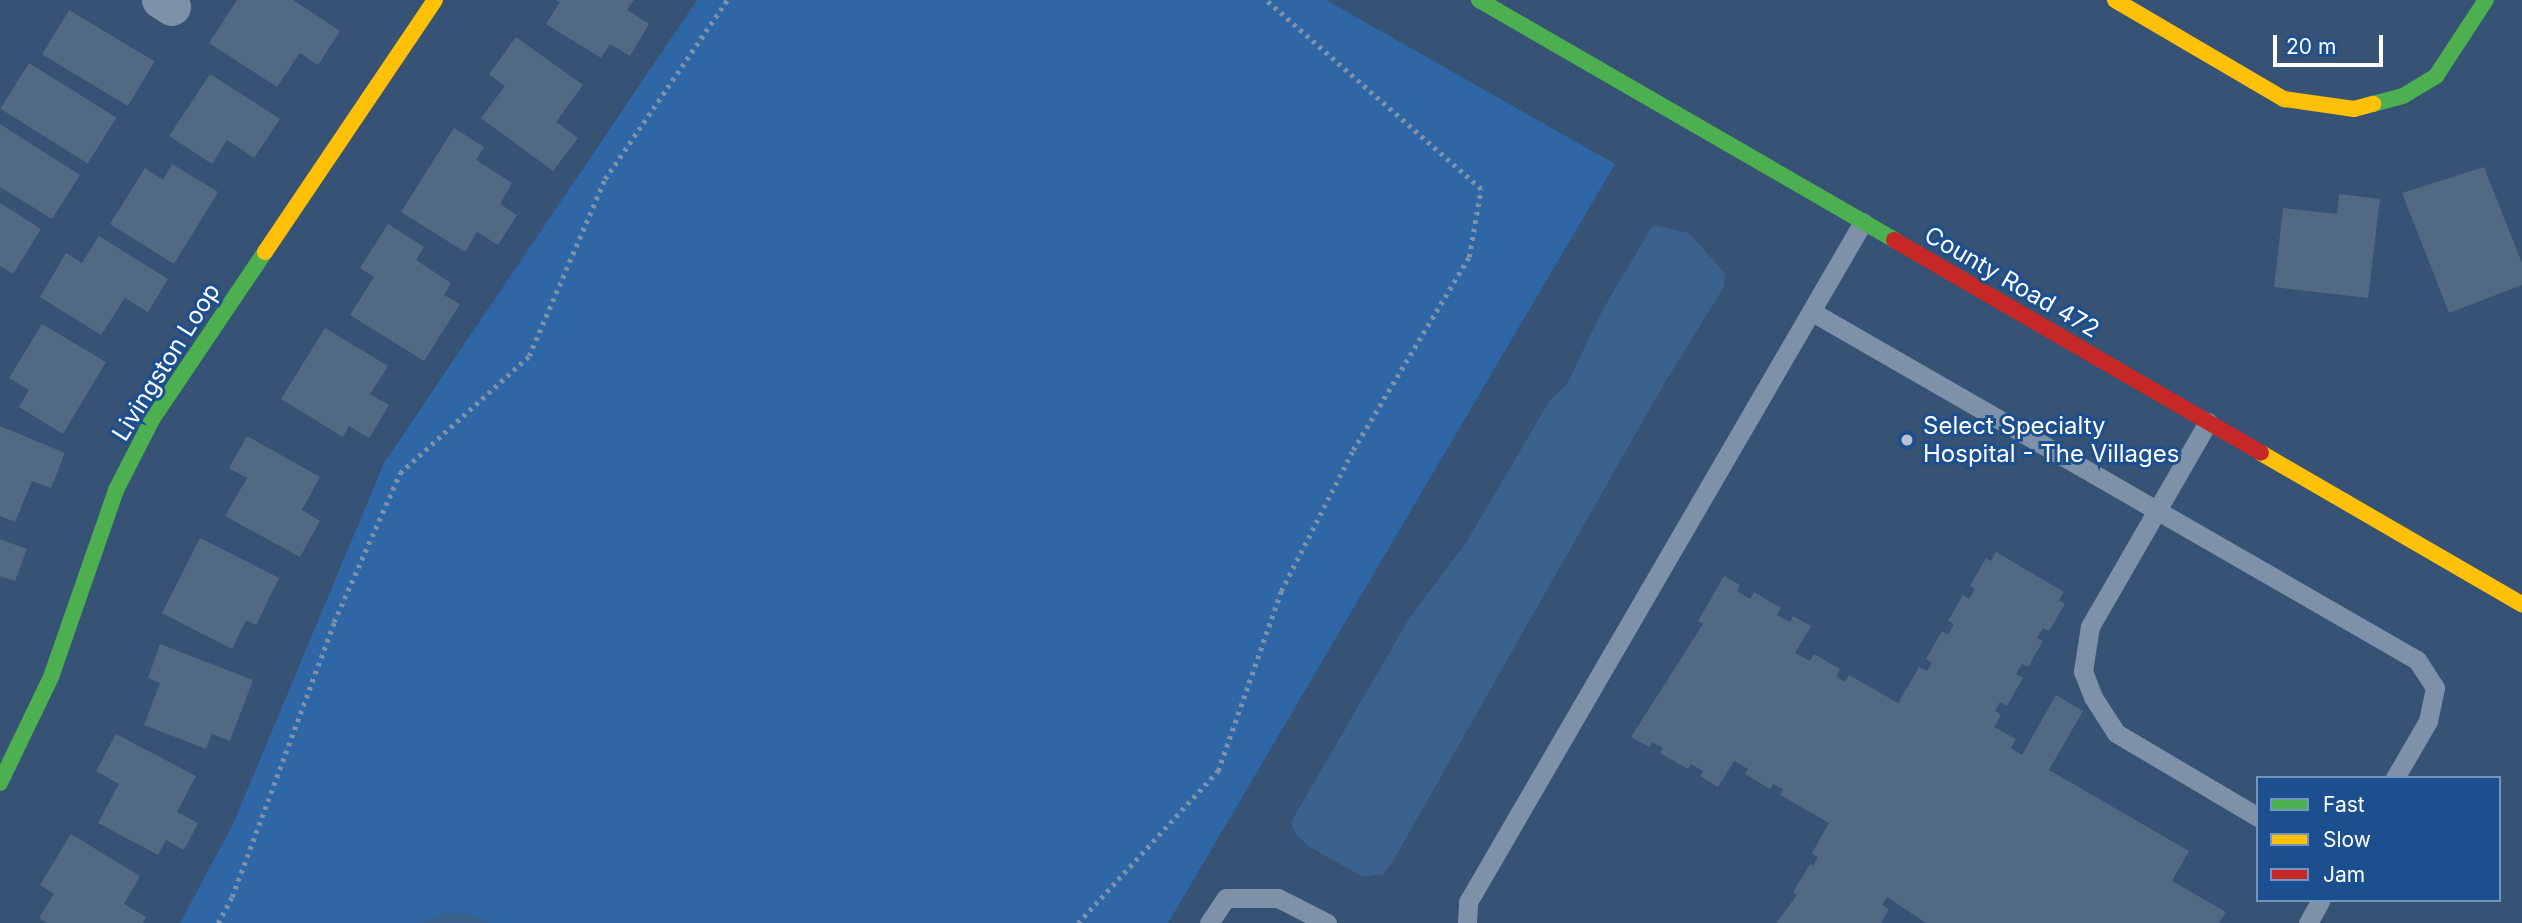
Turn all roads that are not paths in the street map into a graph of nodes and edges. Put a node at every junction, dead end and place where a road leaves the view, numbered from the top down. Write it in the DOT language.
graph roads {
  1 [pos="435,0"];
  2 [pos="1479,0"];
  3 [pos="2115,0"];
  4 [pos="2486,0"];
  5 [pos="1863,222"];
  6 [pos="1814,313"];
  7 [pos="2208,422"];
  8 [pos="2159,510"];
  9 [pos="2522,604"];
  10 [pos="10,739"];
  11 [pos="2396,776"];
  12 [pos="0,783"];
  13 [pos="2256,816"];
  14 [pos="2321,902"];
  15 [pos="1209,923"];
  16 [pos="1326,923"];
  17 [pos="1467,923"];
  18 [pos="2308,923"];
  1 -- 10 [label="street, Livingston Loop"];
  2 -- 5 [label="street, County Road 472"];
  3 -- 4 [label="street"];
  5 -- 6 [label="lane"];
  5 -- 7 [label="street, County Road 472"];
  6 -- 8 [label="lane"];
  6 -- 17 [label="lane"];
  7 -- 8 [label="lane"];
  7 -- 9 [label="street, County Road 472"];
  8 -- 11 [label="lane"];
  8 -- 13 [label="lane"];
  10 -- 12 [label="street, Livingston Loop"];
  14 -- 18 [label="lane"];
  15 -- 16 [label="lane"];
}
